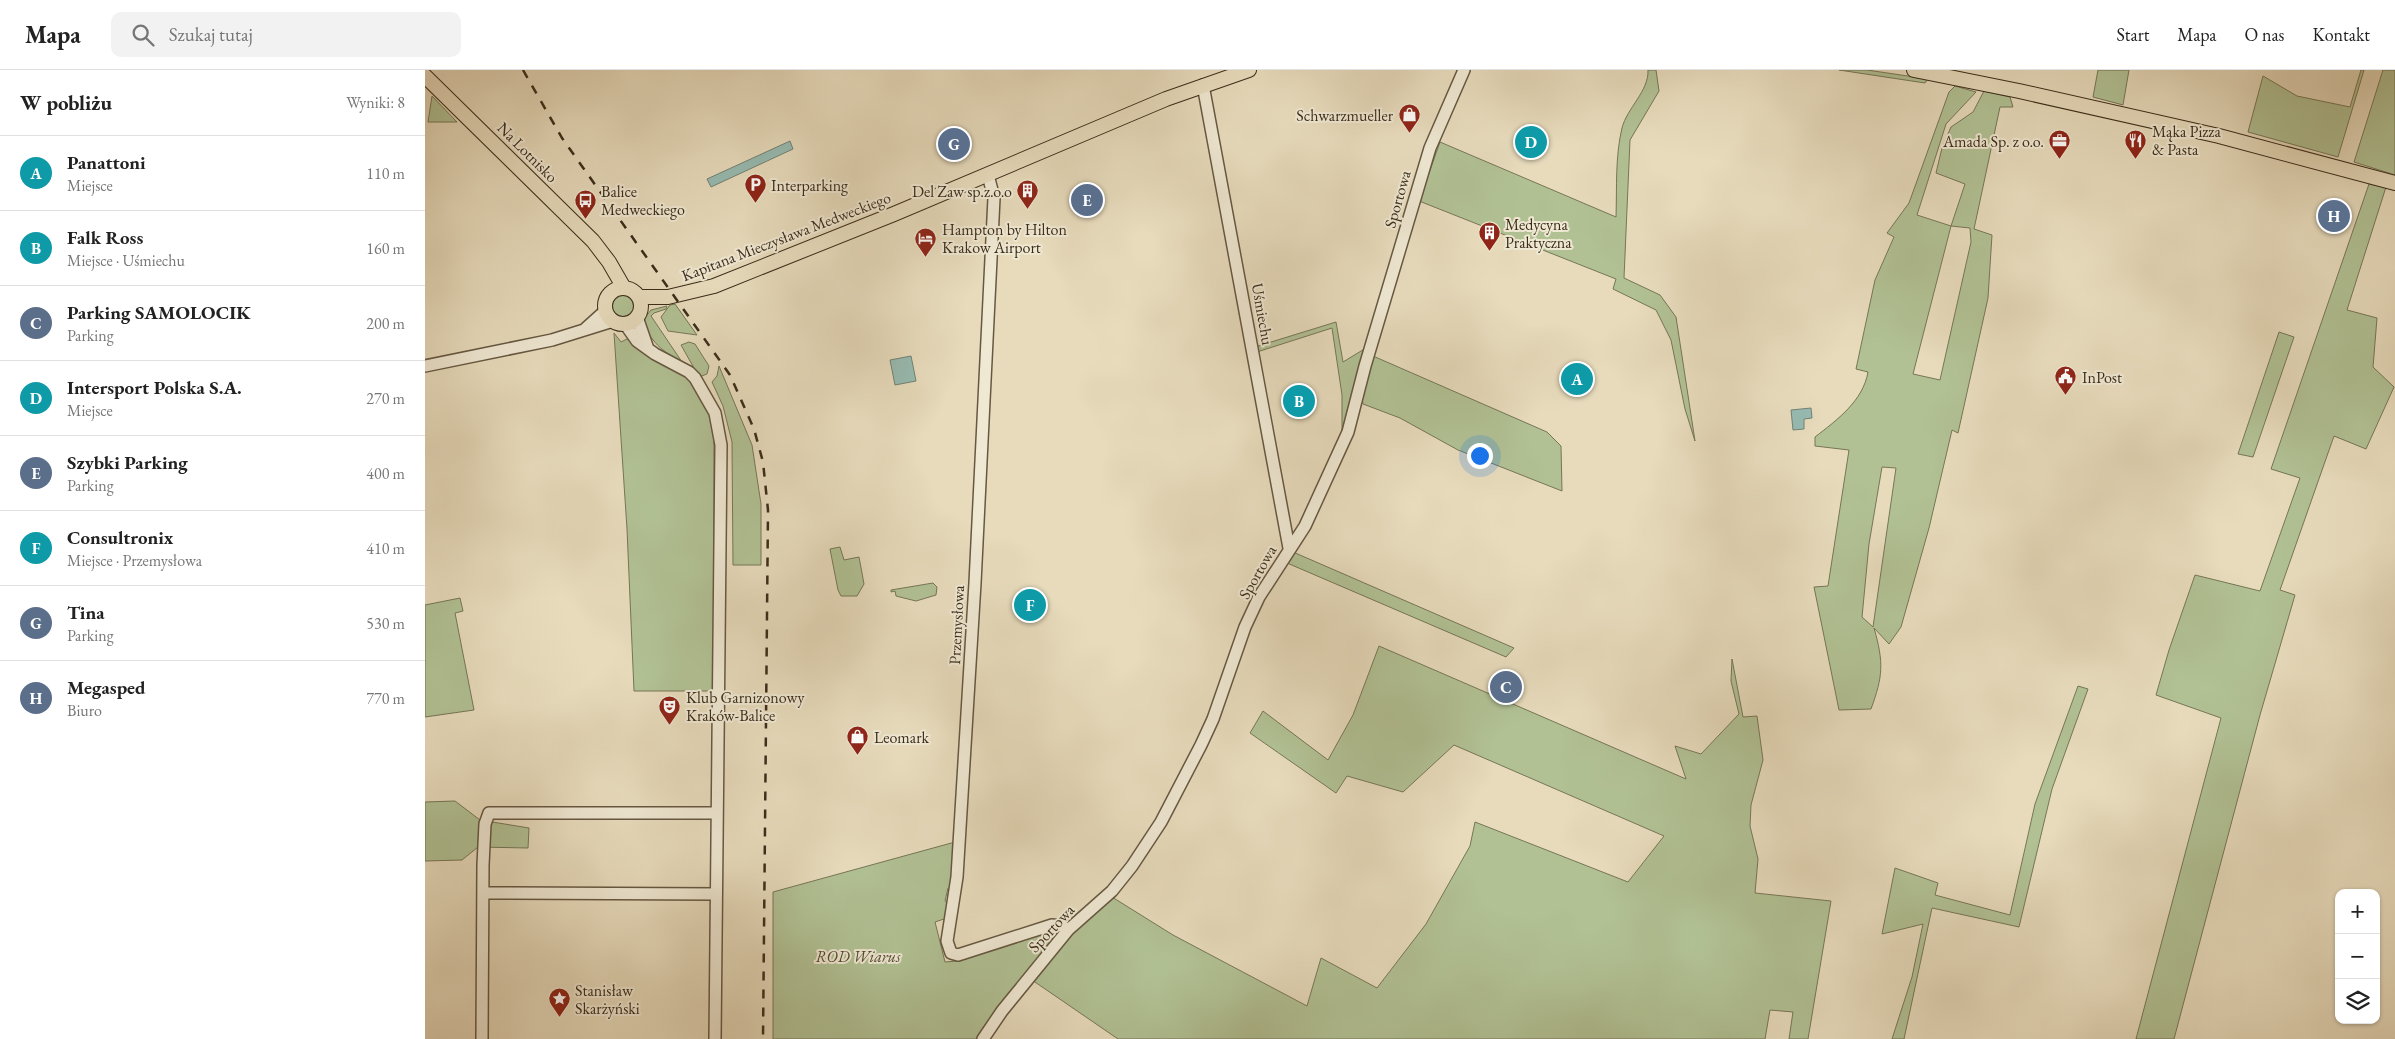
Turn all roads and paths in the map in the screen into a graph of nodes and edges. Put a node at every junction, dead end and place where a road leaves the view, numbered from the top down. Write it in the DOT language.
graph roads {
  1 [pos="1249,70"];
  2 [pos="1464,70"];
  3 [pos="1914,70"];
  4 [pos="425,76"];
  5 [pos="1203,85"];
  6 [pos="988,175"];
  7 [pos="2395,183"];
  8 [pos="618,289"];
  9 [pos="627,313"];
  10 [pos="425,366"];
  11 [pos="1289,548"];
  12 [pos="717,813"];
  13 [pos="483,893"];
  14 [pos="716,894"];
  15 [pos="1068,930"];
  16 [pos="482,1039"];
  17 [pos="715,1039"];
  18 [pos="983,1039"];
  1 -- 5 [label="main road, Kapitana Mieczysława Medweckiego"];
  2 -- 11 [label="street, Sportowa"];
  3 -- 7 [label="main road"];
  4 -- 8 [label="main road, Na Lotnisko"];
  5 -- 6 [label="main road, Kapitana Mieczysława Medweckiego"];
  5 -- 11 [label="street, Uśmiechu"];
  6 -- 9 [label="main road, Kapitana Mieczysława Medweckiego"];
  6 -- 15 [label="street, Przemysłowa"];
  8 -- 9 [label="main road"];
  8 -- 9 [label="main road"];
  9 -- 10 [label="street"];
  9 -- 12 [label="street"];
  11 -- 15 [label="street, Sportowa"];
  12 -- 13 [label="street"];
  12 -- 14 [label="street"];
  13 -- 14 [label="street"];
  13 -- 16 [label="street"];
  14 -- 17 [label="street"];
  15 -- 18 [label="street, Sportowa"];
}
